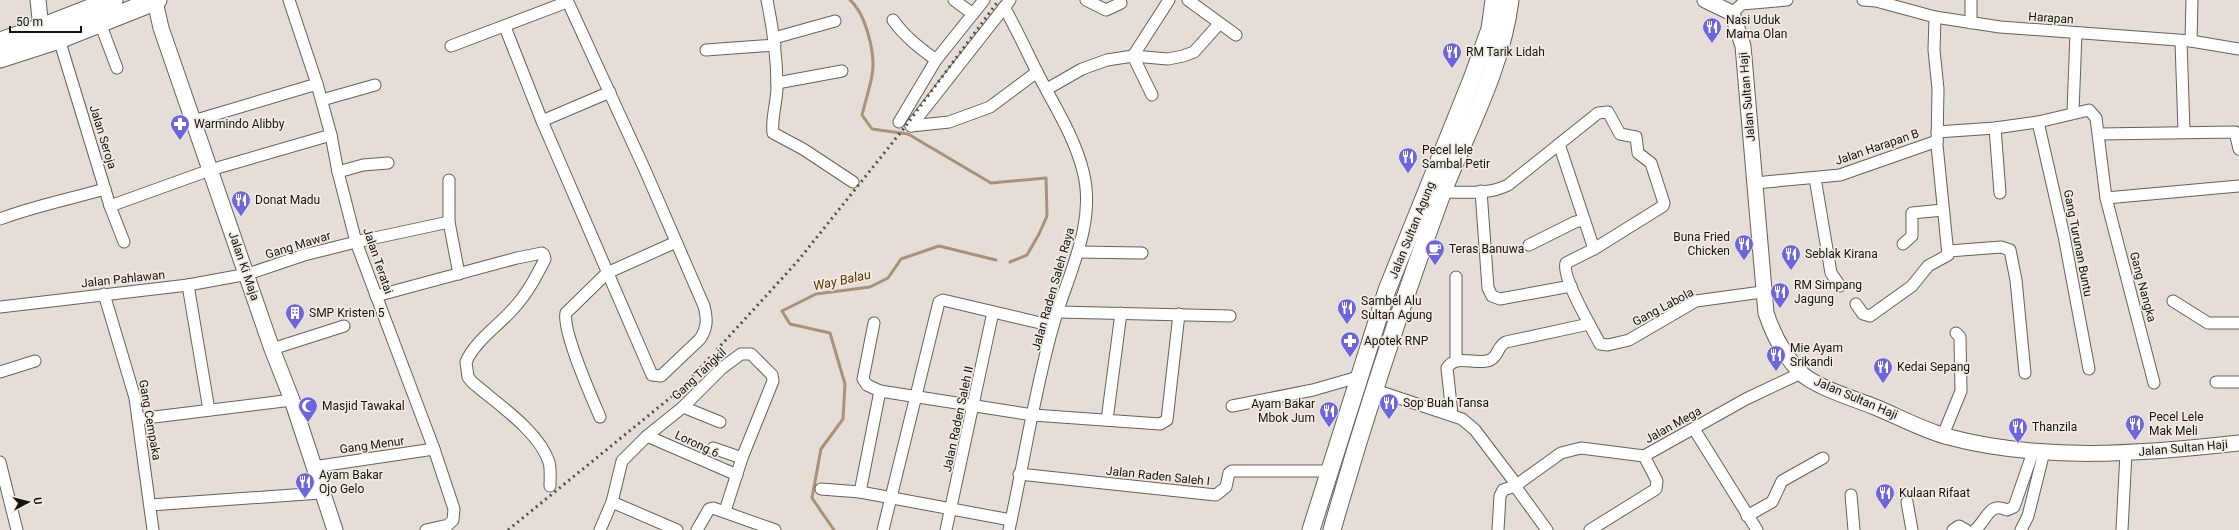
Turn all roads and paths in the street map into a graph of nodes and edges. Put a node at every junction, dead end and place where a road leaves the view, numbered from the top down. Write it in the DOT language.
graph roads {
  1 [pos="38,0"];
  2 [pos="113,0"];
  3 [pos="156,0"];
  4 [pos="289,0"];
  5 [pos="767,0"];
  6 [pos="954,0"];
  7 [pos="984,0"];
  8 [pos="1086,0"];
  9 [pos="1169,0"];
  10 [pos="1188,0"];
  11 [pos="1494,0"];
  12 [pos="1510,0"];
  13 [pos="1705,0"];
  14 [pos="1787,0"];
  15 [pos="1863,0"];
  16 [pos="1971,0"];
  17 [pos="2192,0"];
  18 [pos="567,1"];
  19 [pos="1121,3"];
  20 [pos="1007,4"];
  21 [pos="1738,6"];
  22 [pos="973,14"];
  23 [pos="1935,16"];
  24 [pos="893,20"];
  25 [pos="834,21"];
  26 [pos="100,22"];
  27 [pos="1972,23"];
  28 [pos="1219,24"];
  29 [pos="505,27"];
  30 [pos="41,28"];
  31 [pos="2076,33"];
  32 [pos="1236,35"];
  33 [pos="59,38"];
  34 [pos="2186,41"];
  35 [pos="0,42"];
  36 [pos="774,42"];
  37 [pos="451,46"];
  38 [pos="2239,49"];
  39 [pos="706,50"];
  40 [pos="1133,56"];
  41 [pos="0,58"];
  42 [pos="936,60"];
  43 [pos="117,68"];
  44 [pos="842,71"];
  45 [pos="1037,72"];
  46 [pos="777,83"];
  47 [pos="317,84"];
  48 [pos="375,85"];
  49 [pos="1047,88"];
  50 [pos="610,92"];
  51 [pos="1152,95"];
  52 [pos="322,100"];
  53 [pos="2073,112"];
  54 [pos="193,121"];
  55 [pos="542,121"];
  56 [pos="899,122"];
  57 [pos="2038,122"];
  58 [pos="1995,128"];
  59 [pos="2184,131"];
  60 [pos="2099,134"];
  61 [pos="331,135"];
  62 [pos="1937,136"];
  63 [pos="1559,144"];
  64 [pos="2239,149"];
  65 [pos="388,163"];
  66 [pos="210,170"];
  67 [pos="338,172"];
  68 [pos="1815,178"];
  69 [pos="448,180"];
  70 [pos="853,182"];
  71 [pos="1755,183"];
  72 [pos="2239,186"];
  73 [pos="105,189"];
  74 [pos="1481,191"];
  75 [pos="1443,192"];
  76 [pos="2000,193"];
  77 [pos="2106,198"];
  78 [pos="110,206"];
  79 [pos="1943,210"];
  80 [pos="1,217"];
  81 [pos="1584,220"];
  82 [pos="449,222"];
  83 [pos="124,242"];
  84 [pos="356,242"];
  85 [pos="676,242"];
  86 [pos="1529,244"];
  87 [pos="1903,244"];
  88 [pos="1594,249"];
  89 [pos="1949,251"];
  90 [pos="1078,252"];
  91 [pos="1142,253"];
  92 [pos="607,273"];
  93 [pos="248,274"];
  94 [pos="459,274"];
  95 [pos="1456,277"];
  96 [pos="188,285"];
  97 [pos="1571,286"];
  98 [pos="1840,286"];
  99 [pos="1387,290"];
  100 [pos="1762,292"];
  101 [pos="104,294"];
  102 [pos="1404,295"];
  103 [pos="376,296"];
  104 [pos="2173,301"];
  105 [pos="1856,304"];
  106 [pos="0,307"];
  107 [pos="993,312"];
  108 [pos="1058,312"];
  109 [pos="1121,313"];
  110 [pos="1178,314"];
  111 [pos="1230,316"];
  112 [pos="874,323"];
  113 [pos="2239,323"];
  114 [pos="1589,324"];
  115 [pos="344,326"];
  116 [pos="1053,326"];
  117 [pos="1956,334"];
  118 [pos="272,349"];
  119 [pos="35,361"];
  120 [pos="1456,361"];
  121 [pos="2089,369"];
  122 [pos="0,372"];
  123 [pos="1801,373"];
  124 [pos="2025,374"];
  125 [pos="1358,378"];
  126 [pos="2216,382"];
  127 [pos="2239,382"];
  128 [pos="2154,383"];
  129 [pos="1375,390"];
  130 [pos="880,391"];
  131 [pos="917,397"];
  132 [pos="292,400"];
  133 [pos="974,404"];
  134 [pos="1232,406"];
  135 [pos="682,407"];
  136 [pos="209,410"];
  137 [pos="1452,414"];
  138 [pos="1033,415"];
  139 [pos="600,417"];
  140 [pos="138,419"];
  141 [pos="1107,420"];
  142 [pos="720,422"];
  143 [pos="1694,429"];
  144 [pos="1943,435"];
  145 [pos="647,436"];
  146 [pos="2239,443"];
  147 [pos="713,448"];
  148 [pos="434,450"];
  149 [pos="2039,452"];
  150 [pos="2126,453"];
  151 [pos="1644,456"];
  152 [pos="742,458"];
  153 [pos="1823,458"];
  154 [pos="0,462"];
  155 [pos="313,467"];
  156 [pos="1328,471"];
  157 [pos="1019,474"];
  158 [pos="737,475"];
  159 [pos="1516,485"];
  160 [pos="550,486"];
  161 [pos="822,489"];
  162 [pos="860,492"];
  163 [pos="321,493"];
  164 [pos="1851,495"];
  165 [pos="890,498"];
  166 [pos="612,502"];
  167 [pos="1907,502"];
  168 [pos="1319,503"];
  169 [pos="150,505"];
  170 [pos="952,508"];
  171 [pos="1338,509"];
  172 [pos="725,511"];
  173 [pos="1747,516"];
  174 [pos="1010,525"];
  175 [pos="2021,528"];
  176 [pos="17,530"];
  177 [pos="153,530"];
  178 [pos="335,530"];
  179 [pos="426,530"];
  180 [pos="600,530"];
  181 [pos="677,530"];
  182 [pos="697,530"];
  183 [pos="774,530"];
  184 [pos="883,530"];
  185 [pos="946,530"];
  186 [pos="1311,530"];
  187 [pos="1332,530"];
  188 [pos="1498,530"];
  189 [pos="1547,530"];
  190 [pos="1590,530"];
  191 [pos="1757,530"];
  192 [pos="1854,530"];
  193 [pos="1912,530"];
  194 [pos="1953,530"];
  195 [pos="1966,530"];
  196 [pos="1975,530"];
  197 [pos="2122,530"];
  1 -- 30 [label="street"];
  2 -- 30 [label="highway"];
  3 -- 26 [label="highway"];
  3 -- 54 [label="street, Jalan Ki Maja"];
  4 -- 47 [label="street, Jalan Teratai"];
  5 -- 36 [label="street"];
  6 -- 22 [label="street"];
  7 -- 22 [label="street"];
  8 -- 19 [label="street"];
  9 -- 40 [label="street"];
  10 -- 28 [label="street"];
  11 -- 99 [label="main road, Jalan Sultan Agung"];
  12 -- 75 [label="main road, Jalan Sultan Agung"];
  13 -- 21 [label="street"];
  14 -- 21 [label="street"];
  15 -- 23 [label="street, Harapan"];
  16 -- 27 [label="street"];
  17 -- 34 [label="street"];
  18 -- 29 [label="street"];
  18 -- 50 [label="street"];
  20 -- 45 [label="street, Jalan Raden Saleh Raya"];
  20 -- 45 [label="street"];
  21 -- 71 [label="street, Jalan Sultan Haji"];
  22 -- 42 [label="street"];
  23 -- 27 [label="street, Harapan"];
  23 -- 62 [label="street"];
  24 -- 42 [label="street"];
  25 -- 36 [label="street"];
  26 -- 33 [label="highway"];
  26 -- 43 [label="street"];
  27 -- 31 [label="street, Harapan"];
  28 -- 32 [label="street"];
  28 -- 40 [label="street"];
  29 -- 37 [label="street"];
  29 -- 55 [label="street"];
  30 -- 35 [label="highway"];
  31 -- 34 [label="street, Harapan"];
  31 -- 53 [label="street"];
  33 -- 41 [label="highway"];
  33 -- 73 [label="street, Jalan Seroja"];
  34 -- 38 [label="street, Harapan"];
  34 -- 59 [label="street"];
  36 -- 39 [label="street"];
  36 -- 46 [label="street"];
  40 -- 49 [label="street"];
  40 -- 51 [label="street"];
  42 -- 56 [label="street"];
  44 -- 46 [label="street"];
  45 -- 49 [label="street, Jalan Raden Saleh Raya"];
  46 -- 70 [label="street"];
  47 -- 52 [label="street, Jalan Teratai"];
  47 -- 54 [label="street"];
  48 -- 52 [label="street"];
  49 -- 90 [label="street, Jalan Raden Saleh Raya"];
  50 -- 55 [label="street"];
  50 -- 85 [label="street"];
  52 -- 61 [label="street, Jalan Teratai"];
  53 -- 57 [label="street, Gang Nangka"];
  53 -- 60 [label="street, Gang Nangka"];
  54 -- 66 [label="street, Jalan Ki Maja"];
  55 -- 92 [label="street"];
  57 -- 58 [label="street, Gang Nangka"];
  57 -- 121 [label="street, Gang Turunan Buntu"];
  58 -- 62 [label="street, Gang Nangka"];
  58 -- 76 [label="street"];
  59 -- 60 [label="street"];
  59 -- 64 [label="street"];
  60 -- 77 [label="street, Gang Nangka"];
  61 -- 66 [label="street"];
  61 -- 67 [label="street, Jalan Teratai"];
  62 -- 68 [label="street, Jalan Harapan B"];
  62 -- 79 [label="street"];
  63 -- 74 [label="street"];
  63 -- 81 [label="street"];
  63 -- 88 [label="street"];
  65 -- 67 [label="street"];
  66 -- 78 [label="street"];
  66 -- 93 [label="street, Jalan Ki Maja"];
  67 -- 84 [label="street, Jalan Teratai"];
  68 -- 71 [label="street, Jalan Harapan B"];
  68 -- 98 [label="street"];
  69 -- 82 [label="street"];
  71 -- 100 [label="street, Jalan Sultan Haji"];
  72 -- 77 [label="street"];
  73 -- 78 [label="street, Jalan Seroja"];
  73 -- 80 [label="street"];
  74 -- 75 [label="street"];
  74 -- 97 [label="street"];
  75 -- 102 [label="main road, Jalan Sultan Agung"];
  77 -- 128 [label="street, Gang Nangka"];
  78 -- 83 [label="street, Jalan Seroja"];
  79 -- 87 [label="street"];
  79 -- 89 [label="street"];
  81 -- 86 [label="street"];
  81 -- 88 [label="street"];
  82 -- 84 [label="street, Gang Mawar"];
  82 -- 94 [label="street"];
  84 -- 93 [label="street, Gang Mawar"];
  84 -- 103 [label="street, Jalan Teratai"];
  85 -- 92 [label="street"];
  85 -- 92 [label="street"];
  88 -- 97 [label="street"];
  89 -- 105 [label="street"];
  89 -- 124 [label="street"];
  90 -- 91 [label="street"];
  90 -- 108 [label="street, Jalan Raden Saleh Raya"];
  92 -- 139 [label="street"];
  93 -- 96 [label="street, Jalan Pahlawan"];
  93 -- 118 [label="street, Jalan Ki Maja"];
  94 -- 103 [label="street"];
  94 -- 160 [label="street"];
  95 -- 120 [label="street"];
  96 -- 101 [label="street, Jalan Pahlawan"];
  96 -- 136 [label="street"];
  97 -- 114 [label="street"];
  99 -- 102 [label="main road"];
  99 -- 125 [label="main road, Jalan Sultan Agung"];
  100 -- 114 [label="street, Gang Labola"];
  100 -- 123 [label="street, Jalan Sultan Haji"];
  101 -- 106 [label="street, Jalan Pahlawan"];
  101 -- 140 [label="street, Gang Cempaka"];
  102 -- 129 [label="main road, Jalan Sultan Agung"];
  103 -- 148 [label="street, Jalan Teratai"];
  104 -- 113 [label="street"];
  107 -- 116 [label="street"];
  107 -- 131 [label="street"];
  107 -- 133 [label="street, Jalan Raden Saleh II"];
  108 -- 109 [label="street"];
  108 -- 116 [label="street, Jalan Raden Saleh Raya"];
  109 -- 110 [label="street"];
  109 -- 141 [label="street"];
  110 -- 111 [label="street"];
  110 -- 141 [label="street"];
  112 -- 130 [label="street"];
  114 -- 120 [label="street"];
  115 -- 118 [label="street"];
  116 -- 138 [label="street, Jalan Raden Saleh Raya"];
  117 -- 144 [label="street"];
  118 -- 132 [label="street, Jalan Ki Maja"];
  119 -- 122 [label="street"];
  120 -- 137 [label="street"];
  123 -- 143 [label="street, Jalan Mega"];
  123 -- 144 [label="street, Jalan Sultan Haji"];
  125 -- 134 [label="street"];
  125 -- 156 [label="main road, Jalan Sultan Agung"];
  126 -- 127 [label="street"];
  129 -- 137 [label="street"];
  129 -- 171 [label="main road, Jalan Sultan Agung"];
  130 -- 131 [label="street"];
  130 -- 162 [label="street"];
  131 -- 133 [label="street"];
  131 -- 165 [label="street"];
  132 -- 136 [label="street"];
  132 -- 155 [label="street, Jalan Ki Maja"];
  133 -- 138 [label="street"];
  133 -- 170 [label="street, Jalan Raden Saleh II"];
  135 -- 142 [label="street"];
  135 -- 145 [label="street, Gang Tangkil"];
  135 -- 152 [label="street, Gang Tangkil"];
  136 -- 140 [label="street"];
  137 -- 159 [label="street"];
  138 -- 141 [label="street"];
  138 -- 157 [label="street, Jalan Raden Saleh Raya"];
  140 -- 169 [label="street, Gang Cempaka"];
  143 -- 151 [label="street, Jalan Mega"];
  143 -- 173 [label="street"];
  144 -- 149 [label="street, Jalan Sultan Haji"];
  145 -- 158 [label="street, Lorong 6"];
  145 -- 166 [label="street, Gang Tangkil"];
  146 -- 150 [label="street, Jalan Sultan Haji"];
  147 -- 152 [label="street"];
  148 -- 155 [label="street, Gang Menur"];
  148 -- 179 [label="street, Jalan Teratai"];
  149 -- 150 [label="street, Jalan Sultan Haji"];
  149 -- 175 [label="street"];
  149 -- 196 [label="street"];
  150 -- 197 [label="street"];
  151 -- 159 [label="street, Jalan Mega"];
  151 -- 190 [label="street"];
  152 -- 158 [label="street, Gang Tangkil"];
  153 -- 173 [label="street"];
  154 -- 176 [label="street"];
  155 -- 163 [label="street, Jalan Ki Maja"];
  156 -- 157 [label="street, Jalan Raden Saleh I"];
  156 -- 168 [label="main road, Jalan Sultan Agung"];
  157 -- 174 [label="street, Jalan Raden Saleh Raya"];
  158 -- 172 [label="street, Gang Tangkil"];
  159 -- 188 [label="street, Jalan Mega"];
  159 -- 189 [label="street"];
  161 -- 162 [label="street"];
  162 -- 165 [label="street"];
  163 -- 169 [label="street"];
  163 -- 178 [label="street, Jalan Ki Maja"];
  164 -- 192 [label="street"];
  165 -- 170 [label="street"];
  165 -- 184 [label="street"];
  166 -- 180 [label="street, Gang Tangkil"];
  166 -- 181 [label="street"];
  167 -- 193 [label="street"];
  168 -- 171 [label="main road"];
  168 -- 186 [label="main road, Jalan Sultan Agung"];
  169 -- 177 [label="street, Gang Cempaka"];
  170 -- 174 [label="street"];
  170 -- 185 [label="street, Jalan Raden Saleh II"];
  171 -- 187 [label="main road, Jalan Sultan Agung"];
  172 -- 182 [label="street"];
  172 -- 183 [label="street"];
  173 -- 191 [label="street"];
  194 -- 195 [label="street"];
}
